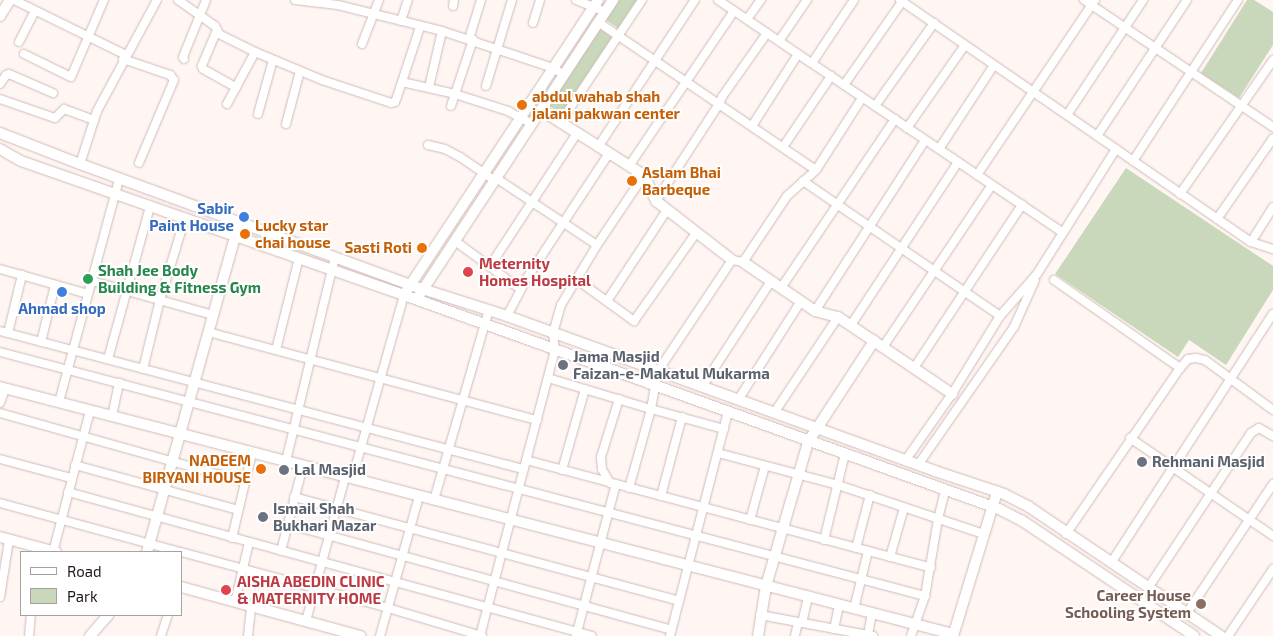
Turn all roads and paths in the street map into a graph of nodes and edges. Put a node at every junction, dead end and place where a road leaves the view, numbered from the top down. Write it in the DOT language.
graph roads {
  1 [pos="10,0"];
  2 [pos="14,0"];
  3 [pos="104,0"];
  4 [pos="157,0"];
  5 [pos="178,0"];
  6 [pos="206,0"];
  7 [pos="295,0"];
  8 [pos="379,0"];
  9 [pos="408,0"];
  10 [pos="481,0"];
  11 [pos="512,0"];
  12 [pos="540,0"];
  13 [pos="576,0"];
  14 [pos="613,0"];
  15 [pos="642,0"];
  16 [pos="695,0"];
  17 [pos="718,0"];
  18 [pos="761,0"];
  19 [pos="807,0"];
  20 [pos="854,0"];
  21 [pos="902,0"];
  22 [pos="1143,0"];
  23 [pos="1187,0"];
  24 [pos="1238,0"];
  25 [pos="338,2"];
  26 [pos="1090,2"];
  27 [pos="595,3"];
  28 [pos="35,11"];
  29 [pos="734,11"];
  30 [pos="605,12"];
  31 [pos="374,14"];
  32 [pos="0,16"];
  33 [pos="200,17"];
  34 [pos="746,20"];
  35 [pos="401,21"];
  36 [pos="598,22"];
  37 [pos="533,23"];
  38 [pos="934,23"];
  39 [pos="420,27"];
  40 [pos="1125,27"];
  41 [pos="216,30"];
  42 [pos="442,31"];
  43 [pos="767,33"];
  44 [pos="618,36"];
  45 [pos="88,37"];
  46 [pos="471,39"];
  47 [pos="18,42"];
  48 [pos="779,42"];
  49 [pos="362,44"];
  50 [pos="965,45"];
  51 [pos="1156,48"];
  52 [pos="499,49"];
  53 [pos="255,52"];
  54 [pos="24,54"];
  55 [pos="798,54"];
  56 [pos="124,57"];
  57 [pos="184,60"];
  58 [pos="273,60"];
  59 [pos="1273,60"];
  60 [pos="655,61"];
  61 [pos="812,63"];
  62 [pos="994,65"];
  63 [pos="553,68"];
  64 [pos="300,71"];
  65 [pos="1190,71"];
  66 [pos="564,75"];
  67 [pos="830,76"];
  68 [pos="402,82"];
  69 [pos="686,82"];
  70 [pos="0,84"];
  71 [pos="486,86"];
  72 [pos="844,86"];
  73 [pos="236,87"];
  74 [pos="429,87"];
  75 [pos="1032,91"];
  76 [pos="53,93"];
  77 [pos="455,94"];
  78 [pos="862,98"];
  79 [pos="0,99"];
  80 [pos="227,104"];
  81 [pos="719,104"];
  82 [pos="451,106"];
  83 [pos="875,106"];
  84 [pos="1241,106"];
  85 [pos="541,110"];
  86 [pos="258,114"];
  87 [pos="1067,115"];
  88 [pos="520,118"];
  89 [pos="895,119"];
  90 [pos="94,120"];
  91 [pos="560,122"];
  92 [pos="286,124"];
  93 [pos="532,124"];
  94 [pos="752,126"];
  95 [pos="1273,127"];
  96 [pos="908,128"];
  97 [pos="0,133"];
  98 [pos="577,133"];
  99 [pos="1097,136"];
  100 [pos="1273,138"];
  101 [pos="925,140"];
  102 [pos="428,145"];
  103 [pos="598,146"];
  104 [pos="783,147"];
  105 [pos="0,149"];
  106 [pos="939,149"];
  107 [pos="1116,150"];
  108 [pos="609,153"];
  109 [pos="1133,161"];
  110 [pos="958,162"];
  111 [pos="139,163"];
  112 [pos="80,164"];
  113 [pos="629,166"];
  114 [pos="816,170"];
  115 [pos="484,173"];
  116 [pos="644,175"];
  117 [pos="977,175"];
  118 [pos="119,178"];
  119 [pos="495,179"];
  120 [pos="803,181"];
  121 [pos="992,185"];
  122 [pos="116,194"];
  123 [pos="1180,194"];
  124 [pos="656,201"];
  125 [pos="532,202"];
  126 [pos="837,205"];
  127 [pos="1022,205"];
  128 [pos="150,206"];
  129 [pos="1273,207"];
  130 [pos="667,210"];
  131 [pos="185,218"];
  132 [pos="1217,219"];
  133 [pos="239,223"];
  134 [pos="563,223"];
  135 [pos="870,227"];
  136 [pos="1063,233"];
  137 [pos="696,234"];
  138 [pos="235,236"];
  139 [pos="455,241"];
  140 [pos="1250,242"];
  141 [pos="597,245"];
  142 [pos="901,248"];
  143 [pos="1273,249"];
  144 [pos="336,257"];
  145 [pos="298,258"];
  146 [pos="732,260"];
  147 [pos="744,262"];
  148 [pos="490,266"];
  149 [pos="0,269"];
  150 [pos="332,270"];
  151 [pos="934,271"];
  152 [pos="1037,274"];
  153 [pos="22,275"];
  154 [pos="576,280"];
  155 [pos="1054,280"];
  156 [pos="92,281"];
  157 [pos="771,281"];
  158 [pos="55,284"];
  159 [pos="410,285"];
  160 [pos="423,288"];
  161 [pos="781,288"];
  162 [pos="520,289"];
  163 [pos="127,290"];
  164 [pos="965,292"];
  165 [pos="88,294"];
  166 [pos="404,295"];
  167 [pos="160,300"];
  168 [pos="417,300"];
  169 [pos="607,301"];
  170 [pos="801,302"];
  171 [pos="489,310"];
  172 [pos="815,312"];
  173 [pos="1273,314"];
  174 [pos="213,315"];
  175 [pos="507,316"];
  176 [pos="1000,316"];
  177 [pos="838,317"];
  178 [pos="486,325"];
  179 [pos="851,325"];
  180 [pos="4,332"];
  181 [pos="208,332"];
  182 [pos="553,333"];
  183 [pos="41,342"];
  184 [pos="879,344"];
  185 [pos="73,350"];
  186 [pos="276,350"];
  187 [pos="556,350"];
  188 [pos="0,352"];
  189 [pos="108,359"];
  190 [pos="311,359"];
  191 [pos="914,368"];
  192 [pos="1180,368"];
  193 [pos="143,369"];
  194 [pos="68,370"];
  195 [pos="658,371"];
  196 [pos="380,378"];
  197 [pos="548,378"];
  198 [pos="1230,380"];
  199 [pos="119,383"];
  200 [pos="194,383"];
  201 [pos="657,387"];
  202 [pos="702,387"];
  203 [pos="3,388"];
  204 [pos="584,389"];
  205 [pos="952,394"];
  206 [pos="618,399"];
  207 [pos="463,400"];
  208 [pos="738,400"];
  209 [pos="189,401"];
  210 [pos="59,402"];
  211 [pos="0,403"];
  212 [pos="651,409"];
  213 [pos="90,410"];
  214 [pos="298,410"];
  215 [pos="1273,410"];
  216 [pos="728,412"];
  217 [pos="774,413"];
  218 [pos="0,414"];
  219 [pos="112,416"];
  220 [pos="682,417"];
  221 [pos="537,420"];
  222 [pos="366,428"];
  223 [pos="817,428"];
  224 [pos="294,429"];
  225 [pos="724,429"];
  226 [pos="1272,432"];
  227 [pos="180,434"];
  228 [pos="82,438"];
  229 [pos="1130,438"];
  230 [pos="808,442"];
  231 [pos="362,447"];
  232 [pos="450,449"];
  233 [pos="252,452"];
  234 [pos="718,453"];
  235 [pos="845,454"];
  236 [pos="0,459"];
  237 [pos="526,460"];
  238 [pos="905,460"];
  239 [pos="172,461"];
  240 [pos="286,461"];
  241 [pos="75,465"];
  242 [pos="918,465"];
  243 [pos="303,466"];
  244 [pos="765,466"];
  245 [pos="443,468"];
  246 [pos="523,469"];
  247 [pos="1172,469"];
  248 [pos="562,470"];
  249 [pos="798,475"];
  250 [pos="71,478"];
  251 [pos="349,478"];
  252 [pos="245,482"];
  253 [pos="613,483"];
  254 [pos="1273,484"];
  255 [pos="838,485"];
  256 [pos="517,488"];
  257 [pos="629,488"];
  258 [pos="164,489"];
  259 [pos="945,490"];
  260 [pos="68,492"];
  261 [pos="998,492"];
  262 [pos="1210,494"];
  263 [pos="420,496"];
  264 [pos="661,496"];
  265 [pos="870,496"];
  266 [pos="294,497"];
  267 [pos="434,500"];
  268 [pos="0,502"];
  269 [pos="993,507"];
  270 [pos="337,508"];
  271 [pos="703,508"];
  272 [pos="904,508"];
  273 [pos="238,510"];
  274 [pos="608,513"];
  275 [pos="157,518"];
  276 [pos="510,519"];
  277 [pos="938,519"];
  278 [pos="60,520"];
  279 [pos="750,520"];
  280 [pos="1249,520"];
  281 [pos="287,524"];
  282 [pos="410,528"];
  283 [pos="782,529"];
  284 [pos="984,534"];
  285 [pos="1066,534"];
  286 [pos="328,536"];
  287 [pos="696,536"];
  288 [pos="1273,536"];
  289 [pos="5,538"];
  290 [pos="232,538"];
  291 [pos="824,540"];
  292 [pos="250,543"];
  293 [pos="601,543"];
  294 [pos="148,548"];
  295 [pos="856,548"];
  296 [pos="38,550"];
  297 [pos="54,551"];
  298 [pos="173,551"];
  299 [pos="281,551"];
  300 [pos="182,552"];
  301 [pos="501,552"];
  302 [pos="868,552"];
  303 [pos="775,555"];
  304 [pos="402,556"];
  305 [pos="890,557"];
  306 [pos="321,562"];
  307 [pos="1111,563"];
  308 [pos="689,566"];
  309 [pos="931,568"];
  310 [pos="242,569"];
  311 [pos="1273,569"];
  312 [pos="861,577"];
  313 [pos="592,578"];
  314 [pos="494,581"];
  315 [pos="395,582"];
  316 [pos="766,586"];
  317 [pos="182,587"];
  318 [pos="1148,588"];
  319 [pos="314,589"];
  320 [pos="808,596"];
  321 [pos="925,596"];
  322 [pos="0,597"];
  323 [pos="679,601"];
  324 [pos="235,602"];
  325 [pos="839,605"];
  326 [pos="251,606"];
  327 [pos="487,607"];
  328 [pos="585,607"];
  329 [pos="388,608"];
  330 [pos="854,608"];
  331 [pos="872,613"];
  332 [pos="1187,613"];
  333 [pos="760,615"];
  334 [pos="31,616"];
  335 [pos="107,616"];
  336 [pos="168,616"];
  337 [pos="306,621"];
  338 [pos="800,623"];
  339 [pos="916,625"];
  340 [pos="826,627"];
  341 [pos="834,629"];
  342 [pos="671,633"];
  343 [pos="346,634"];
  344 [pos="577,634"];
  345 [pos="853,634"];
  346 [pos="1214,634"];
  347 [pos="955,635"];
  348 [pos="29,636"];
  349 [pos="90,636"];
  350 [pos="161,636"];
  351 [pos="248,636"];
  352 [pos="360,636"];
  353 [pos="380,636"];
  354 [pos="481,636"];
  355 [pos="592,636"];
  356 [pos="758,636"];
  357 [pos="796,636"];
  358 [pos="824,636"];
  359 [pos="870,636"];
  360 [pos="910,636"];
  361 [pos="1194,636"];
  362 [pos="1228,636"];
  1 -- 32 [label="street"];
  2 -- 28 [label="street"];
  3 -- 45 [label="street"];
  4 -- 56 [label="street"];
  5 -- 33 [label="street"];
  6 -- 33 [label="street"];
  7 -- 25 [label="street"];
  8 -- 31 [label="street"];
  9 -- 35 [label="street"];
  10 -- 46 [label="street"];
  11 -- 52 [label="street"];
  12 -- 37 [label="street"];
  13 -- 27 [label="street"];
  14 -- 30 [label="street"];
  15 -- 44 [label="street"];
  16 -- 60 [label="street"];
  17 -- 29 [label="street"];
  18 -- 34 [label="street"];
  19 -- 48 [label="street"];
  20 -- 61 [label="street"];
  21 -- 38 [label="street"];
  21 -- 72 [label="street"];
  22 -- 40 [label="street"];
  23 -- 51 [label="street"];
  24 -- 65 [label="street"];
  25 -- 31 [label="street"];
  26 -- 40 [label="street"];
  26 -- 75 [label="street"];
  27 -- 30 [label="street"];
  27 -- 63 [label="street"];
  28 -- 45 [label="street"];
  28 -- 47 [label="street"];
  29 -- 34 [label="street"];
  29 -- 69 [label="street"];
  30 -- 36 [label="street"];
  31 -- 35 [label="street"];
  31 -- 49 [label="street"];
  33 -- 41 [label="street"];
  33 -- 57 [label="street"];
  34 -- 43 [label="street"];
  35 -- 39 [label="street"];
  36 -- 44 [label="street"];
  36 -- 66 [label="street"];
  38 -- 50 [label="street"];
  38 -- 83 [label="street"];
  39 -- 42 [label="street"];
  39 -- 68 [label="street"];
  40 -- 51 [label="street"];
  40 -- 87 [label="street"];
  41 -- 53 [label="street"];
  41 -- 73 [label="street"];
  42 -- 46 [label="street"];
  42 -- 74 [label="street"];
  43 -- 48 [label="street"];
  43 -- 81 [label="street"];
  44 -- 60 [label="street"];
  44 -- 91 [label="street"];
  45 -- 54 [label="street"];
  45 -- 56 [label="street"];
  46 -- 52 [label="street"];
  46 -- 77 [label="street"];
  48 -- 55 [label="street"];
  50 -- 62 [label="street"];
  50 -- 96 [label="street"];
  51 -- 65 [label="street"];
  51 -- 99 [label="street"];
  52 -- 63 [label="street"];
  52 -- 71 [label="street"];
  53 -- 58 [label="street"];
  53 -- 73 [label="street"];
  55 -- 61 [label="street"];
  55 -- 94 [label="street"];
  56 -- 90 [label="street"];
  56 -- 111 [label="street"];
  58 -- 64 [label="street"];
  58 -- 86 [label="street"];
  59 -- 84 [label="street"];
  60 -- 69 [label="street"];
  60 -- 103 [label="street"];
  61 -- 67 [label="street"];
  62 -- 75 [label="street"];
  62 -- 106 [label="street"];
  63 -- 66 [label="street"];
  63 -- 88 [label="street"];
  64 -- 68 [label="street"];
  64 -- 92 [label="street"];
  65 -- 84 [label="street"];
  65 -- 109 [label="street"];
  66 -- 85 [label="street"];
  67 -- 72 [label="street"];
  67 -- 104 [label="street"];
  68 -- 74 [label="street"];
  69 -- 81 [label="street"];
  69 -- 113 [label="street"];
  70 -- 76 [label="street"];
  72 -- 78 [label="street"];
  73 -- 80 [label="street"];
  74 -- 77 [label="street"];
  75 -- 87 [label="street"];
  75 -- 117 [label="street"];
  77 -- 82 [label="street"];
  77 -- 88 [label="street"];
  78 -- 83 [label="street"];
  78 -- 114 [label="street"];
  79 -- 90 [label="street"];
  81 -- 94 [label="street"];
  81 -- 124 [label="street"];
  83 -- 89 [label="street"];
  84 -- 95 [label="street"];
  84 -- 123 [label="street"];
  85 -- 91 [label="street"];
  85 -- 93 [label="street"];
  87 -- 99 [label="street"];
  88 -- 93 [label="street"];
  88 -- 115 [label="street"];
  89 -- 96 [label="street"];
  89 -- 126 [label="street"];
  90 -- 112 [label="street"];
  91 -- 98 [label="street"];
  93 -- 119 [label="street"];
  94 -- 104 [label="street"];
  96 -- 101 [label="street"];
  97 -- 112 [label="street"];
  98 -- 103 [label="street"];
  98 -- 125 [label="street"];
  99 -- 107 [label="street"];
  100 -- 132 [label="street"];
  101 -- 106 [label="street"];
  101 -- 135 [label="street"];
  102 -- 115 [label="street"];
  103 -- 108 [label="street"];
  104 -- 114 [label="street"];
  105 -- 122 [label="street"];
  106 -- 110 [label="street"];
  107 -- 109 [label="street"];
  107 -- 136 [label="street"];
  108 -- 113 [label="street"];
  108 -- 134 [label="street"];
  109 -- 123 [label="street"];
  110 -- 117 [label="street"];
  110 -- 142 [label="street"];
  112 -- 118 [label="street"];
  113 -- 116 [label="street"];
  114 -- 120 [label="street"];
  115 -- 119 [label="street"];
  115 -- 159 [label="street"];
  116 -- 124 [label="street"];
  116 -- 141 [label="street"];
  117 -- 121 [label="street"];
  118 -- 122 [label="street"];
  118 -- 133 [label="street"];
  119 -- 125 [label="street"];
  119 -- 139 [label="street"];
  120 -- 126 [label="street"];
  120 -- 147 [label="street"];
  121 -- 127 [label="street"];
  121 -- 151 [label="street"];
  122 -- 128 [label="street"];
  122 -- 156 [label="street"];
  123 -- 132 [label="street"];
  124 -- 130 [label="street"];
  125 -- 134 [label="street"];
  125 -- 148 [label="street"];
  126 -- 135 [label="street"];
  126 -- 161 [label="street"];
  127 -- 136 [label="street"];
  127 -- 164 [label="street"];
  128 -- 131 [label="street"];
  128 -- 163 [label="street"];
  129 -- 140 [label="street"];
  130 -- 137 [label="street"];
  130 -- 169 [label="street"];
  131 -- 138 [label="street"];
  131 -- 167 [label="street"];
  132 -- 140 [label="street"];
  133 -- 138 [label="street"];
  133 -- 144 [label="street"];
  134 -- 141 [label="street"];
  134 -- 162 [label="street"];
  135 -- 142 [label="street"];
  135 -- 172 [label="street"];
  136 -- 152 [label="street"];
  137 -- 146 [label="street"];
  137 -- 169 [label="street"];
  138 -- 145 [label="street"];
  138 -- 174 [label="street"];
  139 -- 148 [label="street"];
  139 -- 160 [label="street"];
  140 -- 143 [label="street"];
  141 -- 154 [label="street"];
  142 -- 151 [label="street"];
  142 -- 179 [label="street"];
  144 -- 150 [label="street"];
  144 -- 159 [label="street"];
  145 -- 150 [label="street"];
  145 -- 186 [label="street"];
  146 -- 147 [label="street"];
  146 -- 195 [label="street"];
  147 -- 157 [label="street"];
  148 -- 162 [label="street"];
  149 -- 153 [label="street"];
  150 -- 166 [label="street"];
  150 -- 190 [label="street"];
  151 -- 164 [label="street"];
  151 -- 184 [label="street"];
  152 -- 176 [label="street"];
  152 -- 242 [label="street"];
  153 -- 158 [label="street"];
  153 -- 180 [label="street"];
  154 -- 169 [label="street"];
  154 -- 182 [label="street"];
  155 -- 192 [label="street"];
  156 -- 163 [label="street"];
  156 -- 165 [label="street"];
  157 -- 161 [label="street"];
  157 -- 202 [label="street"];
  158 -- 165 [label="street"];
  158 -- 183 [label="street"];
  159 -- 160 [label="street"];
  159 -- 166 [label="street"];
  160 -- 168 [label="street"];
  160 -- 171 [label="street"];
  161 -- 170 [label="street"];
  162 -- 175 [label="street"];
  163 -- 167 [label="street"];
  163 -- 189 [label="street"];
  164 -- 176 [label="street"];
  164 -- 191 [label="street"];
  165 -- 185 [label="street"];
  166 -- 168 [label="street"];
  166 -- 196 [label="street"];
  167 -- 174 [label="street"];
  167 -- 193 [label="street"];
  168 -- 178 [label="street"];
  170 -- 172 [label="street"];
  170 -- 208 [label="street"];
  171 -- 175 [label="street"];
  171 -- 178 [label="street"];
  172 -- 177 [label="street"];
  173 -- 198 [label="street"];
  174 -- 181 [label="street"];
  175 -- 182 [label="street"];
  176 -- 205 [label="street"];
  177 -- 179 [label="street"];
  177 -- 217 [label="street"];
  178 -- 187 [label="street"];
  178 -- 207 [label="street"];
  179 -- 184 [label="street"];
  180 -- 183 [label="street"];
  181 -- 186 [label="street"];
  181 -- 200 [label="street"];
  182 -- 187 [label="street"];
  182 -- 195 [label="street"];
  183 -- 185 [label="street"];
  184 -- 191 [label="street"];
  184 -- 223 [label="street"];
  185 -- 189 [label="street"];
  185 -- 194 [label="street"];
  186 -- 190 [label="street"];
  187 -- 197 [label="street"];
  187 -- 201 [label="street"];
  188 -- 194 [label="street"];
  189 -- 193 [label="street"];
  190 -- 196 [label="street"];
  190 -- 214 [label="street"];
  191 -- 205 [label="street"];
  192 -- 198 [label="street"];
  192 -- 229 [label="street"];
  193 -- 200 [label="street"];
  194 -- 199 [label="street"];
  194 -- 210 [label="street"];
  195 -- 201 [label="street"];
  195 -- 202 [label="street"];
  196 -- 207 [label="street"];
  196 -- 222 [label="street"];
  197 -- 204 [label="street"];
  197 -- 221 [label="street"];
  198 -- 215 [label="street"];
  198 -- 247 [label="street"];
  199 -- 209 [label="street"];
  199 -- 219 [label="street"];
  200 -- 209 [label="street"];
  200 -- 214 [label="street"];
  201 -- 212 [label="street"];
  201 -- 216 [label="street"];
  202 -- 208 [label="street"];
  203 -- 210 [label="street"];
  203 -- 211 [label="street"];
  204 -- 206 [label="street"];
  204 -- 248 [label="street"];
  205 -- 238 [label="street"];
  206 -- 212 [label="street"];
  206 -- 253 [label="street"];
  207 -- 221 [label="street"];
  207 -- 232 [label="street"];
  208 -- 217 [label="street"];
  209 -- 224 [label="street"];
  209 -- 227 [label="street"];
  210 -- 213 [label="street"];
  212 -- 220 [label="street"];
  212 -- 257 [label="street"];
  213 -- 219 [label="street"];
  213 -- 228 [label="street"];
  214 -- 222 [label="street"];
  214 -- 224 [label="street"];
  216 -- 225 [label="street"];
  216 -- 230 [label="street"];
  217 -- 223 [label="street"];
  218 -- 228 [label="street"];
  219 -- 227 [label="street"];
  220 -- 225 [label="street"];
  220 -- 264 [label="street"];
  221 -- 237 [label="street"];
  222 -- 231 [label="street"];
  222 -- 232 [label="street"];
  223 -- 230 [label="street"];
  223 -- 238 [label="street"];
  224 -- 231 [label="street"];
  224 -- 240 [label="street"];
  225 -- 234 [label="street"];
  226 -- 262 [label="street"];
  227 -- 233 [label="street"];
  227 -- 239 [label="street"];
  228 -- 239 [label="street"];
  228 -- 241 [label="street"];
  229 -- 247 [label="street"];
  229 -- 285 [label="street"];
  230 -- 235 [label="street"];
  230 -- 249 [label="street"];
  231 -- 245 [label="street"];
  231 -- 251 [label="street"];
  232 -- 245 [label="street"];
  232 -- 246 [label="street"];
  233 -- 240 [label="street"];
  233 -- 252 [label="street"];
  234 -- 244 [label="street"];
  234 -- 271 [label="street"];
  235 -- 255 [label="street"];
  235 -- 259 [label="street"];
  236 -- 250 [label="street"];
  237 -- 246 [label="street"];
  237 -- 248 [label="street"];
  238 -- 242 [label="street"];
  239 -- 252 [label="street"];
  239 -- 258 [label="street"];
  240 -- 243 [label="street"];
  241 -- 250 [label="street"];
  241 -- 258 [label="street"];
  242 -- 261 [label="street"];
  243 -- 251 [label="street"];
  243 -- 266 [label="street"];
  244 -- 249 [label="street"];
  244 -- 279 [label="street"];
  245 -- 256 [label="street"];
  245 -- 267 [label="street"];
  246 -- 256 [label="street"];
  247 -- 262 [label="street"];
  247 -- 307 [label="street"];
  248 -- 253 [label="street"];
  249 -- 255 [label="street"];
  249 -- 283 [label="street"];
  250 -- 260 [label="street"];
  251 -- 263 [label="street"];
  251 -- 270 [label="street"];
  252 -- 273 [label="street"];
  253 -- 257 [label="street"];
  253 -- 274 [label="street"];
  254 -- 280 [label="street"];
  255 -- 265 [label="street"];
  255 -- 291 [label="street"];
  256 -- 274 [label="street"];
  256 -- 276 [label="street"];
  257 -- 264 [label="street"];
  258 -- 273 [label="street"];
  258 -- 275 [label="street"];
  259 -- 269 [label="street"];
  259 -- 277 [label="street"];
  260 -- 275 [label="street"];
  260 -- 278 [label="street"];
  261 -- 269 [label="street"];
  261 -- 285 [label="street"];
  262 -- 280 [label="street"];
  262 -- 318 [label="street"];
  263 -- 267 [label="street"];
  263 -- 282 [label="street"];
  264 -- 271 [label="street"];
  265 -- 272 [label="street"];
  265 -- 295 [label="street"];
  266 -- 270 [label="street"];
  266 -- 281 [label="street"];
  267 -- 276 [label="street"];
  268 -- 278 [label="street"];
  269 -- 284 [label="street"];
  269 -- 361 [label="street"];
  270 -- 282 [label="street"];
  270 -- 286 [label="street"];
  271 -- 279 [label="street"];
  271 -- 287 [label="street"];
  272 -- 277 [label="street"];
  272 -- 305 [label="street"];
  273 -- 290 [label="street"];
  274 -- 287 [label="street"];
  274 -- 293 [label="street"];
  275 -- 290 [label="street"];
  275 -- 294 [label="street"];
  276 -- 293 [label="street"];
  276 -- 301 [label="street"];
  277 -- 284 [label="street"];
  277 -- 309 [label="street"];
  278 -- 294 [label="street"];
  278 -- 297 [label="street"];
  279 -- 283 [label="street"];
  280 -- 288 [label="street"];
  280 -- 332 [label="street"];
  281 -- 286 [label="street"];
  281 -- 299 [label="street"];
  282 -- 301 [label="street"];
  282 -- 304 [label="street"];
  283 -- 291 [label="street"];
  283 -- 303 [label="street"];
  284 -- 347 [label="street"];
  285 -- 307 [label="street"];
  286 -- 304 [label="street"];
  286 -- 306 [label="street"];
  287 -- 303 [label="street"];
  287 -- 308 [label="street"];
  289 -- 296 [label="street"];
  289 -- 322 [label="street"];
  290 -- 292 [label="street"];
  291 -- 295 [label="street"];
  292 -- 299 [label="street"];
  292 -- 310 [label="street"];
  293 -- 308 [label="street"];
  293 -- 313 [label="street"];
  294 -- 298 [label="street"];
  295 -- 302 [label="street"];
  299 -- 306 [label="street"];
  300 -- 310 [label="street"];
  301 -- 313 [label="street"];
  301 -- 314 [label="street"];
  302 -- 305 [label="street"];
  302 -- 312 [label="street"];
  303 -- 312 [label="street"];
  303 -- 316 [label="street"];
  304 -- 314 [label="street"];
  304 -- 315 [label="street"];
  305 -- 309 [label="street"];
  306 -- 315 [label="street"];
  306 -- 319 [label="street"];
  307 -- 318 [label="street"];
  308 -- 316 [label="street"];
  308 -- 323 [label="street"];
  309 -- 321 [label="street"];
  310 -- 319 [label="street"];
  310 -- 324 [label="street"];
  311 -- 362 [label="street"];
  312 -- 321 [label="street"];
  312 -- 330 [label="street"];
  313 -- 323 [label="street"];
  313 -- 328 [label="street"];
  314 -- 327 [label="street"];
  314 -- 328 [label="street"];
  315 -- 327 [label="street"];
  315 -- 329 [label="street"];
  316 -- 320 [label="street"];
  316 -- 333 [label="street"];
  317 -- 324 [label="street"];
  318 -- 332 [label="street"];
  319 -- 329 [label="street"];
  319 -- 337 [label="street"];
  320 -- 325 [label="street"];
  320 -- 338 [label="street"];
  321 -- 339 [label="street"];
  323 -- 342 [label="street"];
  324 -- 326 [label="street"];
  325 -- 330 [label="street"];
  325 -- 341 [label="street"];
  326 -- 337 [label="street"];
  326 -- 351 [label="street"];
  327 -- 344 [label="street"];
  327 -- 354 [label="street"];
  328 -- 342 [label="street"];
  328 -- 344 [label="street"];
  329 -- 353 [label="street"];
  329 -- 354 [label="street"];
  330 -- 331 [label="street"];
  331 -- 339 [label="street"];
  331 -- 359 [label="street"];
  332 -- 346 [label="street"];
  333 -- 338 [label="street"];
  333 -- 356 [label="street"];
  334 -- 348 [label="street"];
  335 -- 349 [label="street"];
  336 -- 350 [label="street"];
  337 -- 343 [label="street"];
  338 -- 340 [label="street"];
  338 -- 357 [label="street"];
  339 -- 347 [label="street"];
  339 -- 360 [label="street"];
  340 -- 341 [label="street"];
  340 -- 358 [label="street"];
  341 -- 345 [label="street"];
  343 -- 352 [label="street"];
  344 -- 355 [label="street"];
  345 -- 359 [label="street"];
}
